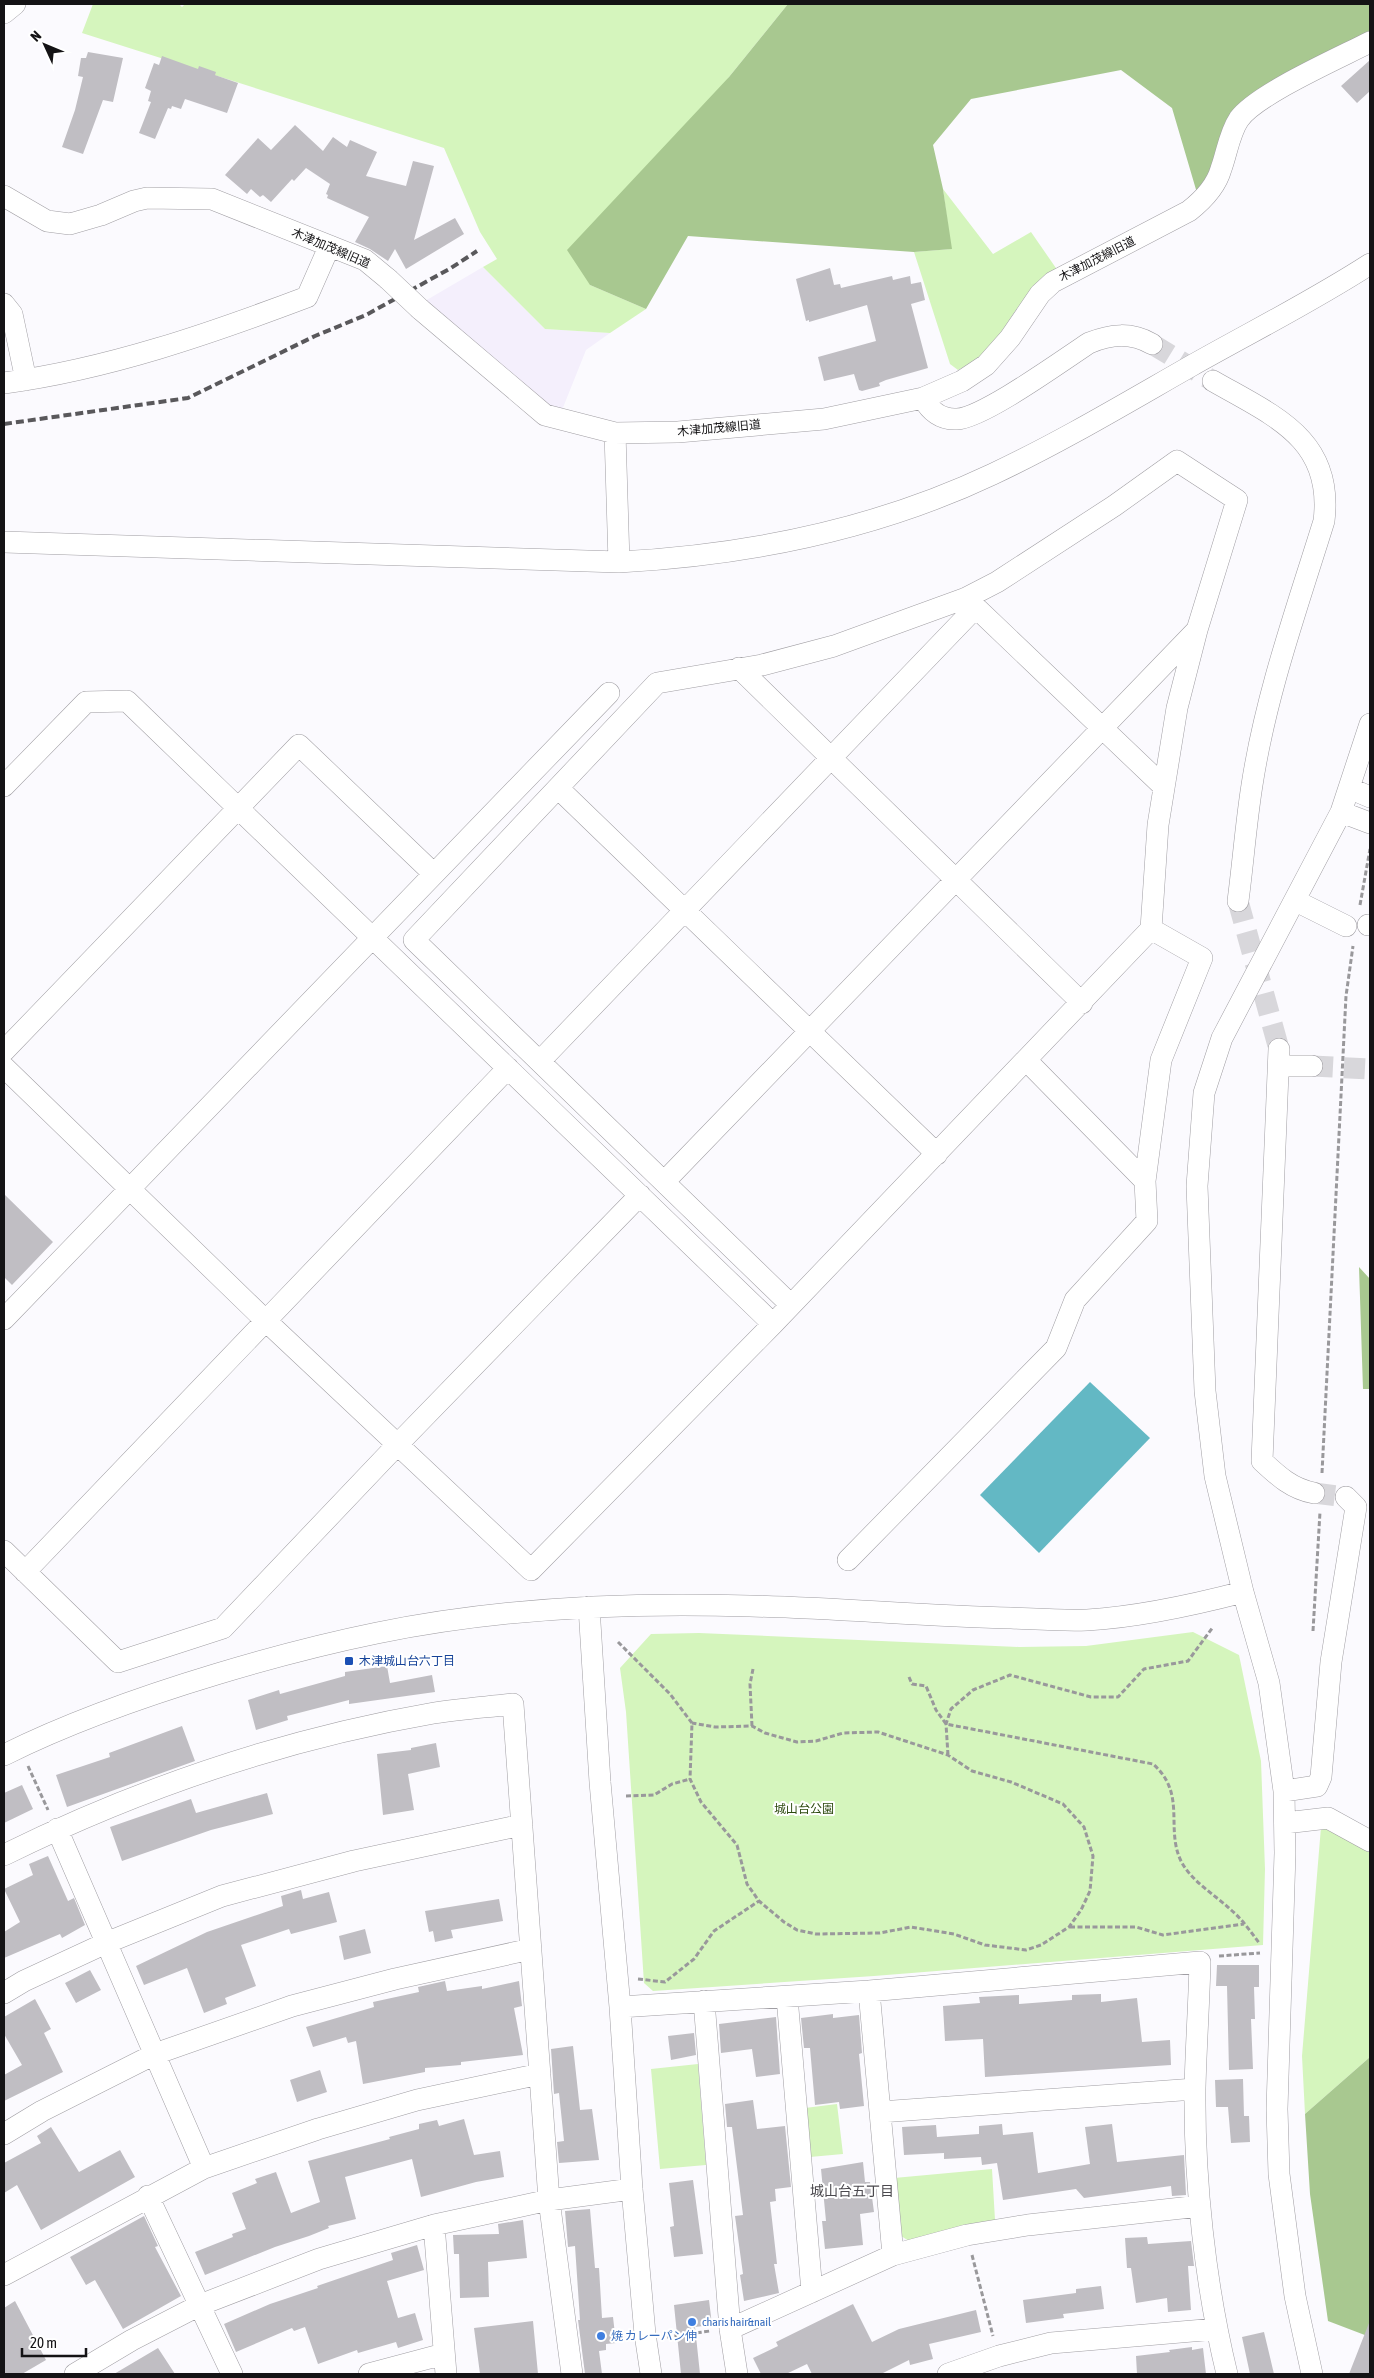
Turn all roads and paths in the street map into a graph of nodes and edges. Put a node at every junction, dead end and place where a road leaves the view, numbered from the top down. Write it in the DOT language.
graph roads {
  1 [pos="15,4"];
  2 [pos="4,13"];
  3 [pos="1370,42"];
  4 [pos="4,196"];
  5 [pos="329,247"];
  6 [pos="1369,268"];
  7 [pos="4,304"];
  8 [pos="1152,344"];
  9 [pos="26,380"];
  10 [pos="1213,381"];
  11 [pos="4,383"];
  12 [pos="923,398"];
  13 [pos="615,432"];
  14 [pos="4,542"];
  15 [pos="619,562"];
  16 [pos="971,602"];
  17 [pos="1197,630"];
  18 [pos="739,668"];
  19 [pos="609,692"];
  20 [pos="1370,724"];
  21 [pos="1102,729"];
  22 [pos="830,759"];
  23 [pos="4,786"];
  24 [pos="1163,786"];
  25 [pos="558,788"];
  26 [pos="1350,788"];
  27 [pos="1370,797"];
  28 [pos="238,808"];
  29 [pos="1341,812"];
  30 [pos="1370,823"];
  31 [pos="1370,849"];
  32 [pos="434,874"];
  33 [pos="955,880"];
  34 [pos="1296,901"];
  35 [pos="1238,902"];
  36 [pos="684,910"];
  37 [pos="1359,925"];
  38 [pos="1151,929"];
  39 [pos="373,937"];
  40 [pos="1082,1003"];
  41 [pos="810,1032"];
  42 [pos="4,1051"];
  43 [pos="541,1060"];
  44 [pos="1026,1060"];
  45 [pos="4,1066"];
  46 [pos="1312,1066"];
  47 [pos="508,1068"];
  48 [pos="937,1154"];
  49 [pos="1145,1181"];
  50 [pos="664,1182"];
  51 [pos="130,1188"];
  52 [pos="640,1195"];
  53 [pos="791,1304"];
  54 [pos="4,1319"];
  55 [pos="265,1320"];
  56 [pos="773,1324"];
  57 [pos="398,1444"];
  58 [pos="1319,1493"];
  59 [pos="1346,1497"];
  60 [pos="4,1551"];
  61 [pos="848,1560"];
  62 [pos="25,1572"];
  63 [pos="1243,1592"];
  64 [pos="589,1607"];
  65 [pos="1213,1627"];
  66 [pos="1312,1636"];
  67 [pos="618,1642"];
  68 [pos="753,1669"];
  69 [pos="909,1677"];
  70 [pos="692,1723"];
  71 [pos="946,1724"];
  72 [pos="752,1726"];
  73 [pos="11,1752"];
  74 [pos="948,1755"];
  75 [pos="690,1778"];
  76 [pos="1284,1792"];
  77 [pos="626,1796"];
  78 [pos="1285,1823"];
  79 [pos="522,1825"];
  80 [pos="57,1829"];
  81 [pos="1370,1841"];
  82 [pos="4,1855"];
  83 [pos="759,1901"];
  84 [pos="1244,1924"];
  85 [pos="1069,1926"];
  86 [pos="106,1943"];
  87 [pos="531,1949"];
  88 [pos="1274,1952"];
  89 [pos="1200,1962"];
  90 [pos="636,1978"];
  91 [pos="869,1991"];
  92 [pos="4,1993"];
  93 [pos="787,1997"];
  94 [pos="704,2001"];
  95 [pos="620,2008"];
  96 [pos="154,2054"];
  97 [pos="540,2074"];
  98 [pos="1195,2089"];
  99 [pos="880,2112"];
  100 [pos="4,2134"];
  101 [pos="204,2168"];
  102 [pos="632,2189"];
  103 [pos="148,2196"];
  104 [pos="549,2200"];
  105 [pos="1200,2206"];
  106 [pos="434,2225"];
  107 [pos="967,2235"];
  108 [pos="893,2255"];
  109 [pos="4,2275"];
  110 [pos="812,2292"];
  111 [pos="200,2305"];
  112 [pos="730,2329"];
  113 [pos="1216,2329"];
  114 [pos="666,2338"];
  115 [pos="999,2356"];
  116 [pos="445,2364"];
  117 [pos="75,2374"];
  118 [pos="232,2374"];
  119 [pos="370,2374"];
  120 [pos="572,2374"];
  121 [pos="651,2374"];
  122 [pos="737,2374"];
  123 [pos="948,2374"];
  124 [pos="1227,2374"];
  125 [pos="1312,2374"];
  1 -- 2 [label="street"];
  3 -- 12 [label="street, 木津加茂線旧道"];
  4 -- 5 [label="street, 木津加茂線旧道"];
  5 -- 9 [label="street"];
  5 -- 13 [label="street, 木津加茂線旧道, bridge"];
  6 -- 15 [label="street"];
  7 -- 9 [label="street"];
  8 -- 12 [label="street"];
  9 -- 11 [label="street"];
  10 -- 35 [label="street"];
  12 -- 13 [label="street, 木津加茂線旧道"];
  13 -- 15 [label="street"];
  14 -- 15 [label="street"];
  16 -- 17 [label="street"];
  16 -- 18 [label="street"];
  16 -- 21 [label="street"];
  16 -- 22 [label="street"];
  17 -- 21 [label="street"];
  17 -- 24 [label="street"];
  18 -- 22 [label="street"];
  18 -- 25 [label="street"];
  19 -- 32 [label="street"];
  20 -- 26 [label="street"];
  21 -- 24 [label="street"];
  21 -- 33 [label="street"];
  22 -- 33 [label="street"];
  22 -- 36 [label="street"];
  23 -- 28 [label="street"];
  24 -- 38 [label="street"];
  25 -- 36 [label="street"];
  25 -- 43 [label="street"];
  26 -- 27 [label="street"];
  26 -- 29 [label="street"];
  28 -- 32 [label="street"];
  28 -- 39 [label="street"];
  28 -- 42 [label="street"];
  29 -- 30 [label="street"];
  29 -- 34 [label="street"];
  31 -- 37 [label="path"];
  32 -- 39 [label="street"];
  33 -- 40 [label="street"];
  33 -- 41 [label="street"];
  34 -- 37 [label="street"];
  34 -- 63 [label="street"];
  36 -- 41 [label="street"];
  36 -- 43 [label="street"];
  37 -- 58 [label="path"];
  38 -- 40 [label="street"];
  38 -- 49 [label="street"];
  39 -- 47 [label="street"];
  39 -- 51 [label="street"];
  40 -- 44 [label="street"];
  41 -- 48 [label="street"];
  41 -- 50 [label="street"];
  43 -- 50 [label="street"];
  44 -- 48 [label="street"];
  44 -- 49 [label="street"];
  45 -- 51 [label="street"];
  46 -- 58 [label="street"];
  47 -- 52 [label="street"];
  47 -- 55 [label="street"];
  48 -- 53 [label="street"];
  49 -- 61 [label="street"];
  50 -- 53 [label="street"];
  51 -- 54 [label="street"];
  51 -- 55 [label="street"];
  52 -- 56 [label="street"];
  52 -- 57 [label="street"];
  53 -- 56 [label="street"];
  55 -- 57 [label="street"];
  55 -- 62 [label="street"];
  56 -- 57 [label="street"];
  57 -- 62 [label="street"];
  58 -- 66 [label="path"];
  59 -- 76 [label="street"];
  60 -- 62 [label="street"];
  63 -- 64 [label="street"];
  63 -- 76 [label="street"];
  64 -- 73 [label="street"];
  64 -- 95 [label="street"];
  65 -- 71 [label="path"];
  67 -- 70 [label="path"];
  68 -- 72 [label="path"];
  69 -- 71 [label="path"];
  70 -- 72 [label="path"];
  70 -- 75 [label="path"];
  71 -- 74 [label="path"];
  71 -- 84 [label="path"];
  72 -- 74 [label="path"];
  73 -- 80 [label="path"];
  74 -- 85 [label="path"];
  75 -- 77 [label="path"];
  75 -- 83 [label="path"];
  76 -- 78 [label="street"];
  78 -- 81 [label="street"];
  78 -- 88 [label="street"];
  79 -- 80 [label="street"];
  79 -- 86 [label="street"];
  79 -- 87 [label="street"];
  80 -- 82 [label="street"];
  80 -- 86 [label="street"];
  83 -- 85 [label="path"];
  83 -- 90 [label="path"];
  84 -- 85 [label="path"];
  84 -- 88 [label="path"];
  86 -- 92 [label="street"];
  86 -- 96 [label="street"];
  87 -- 96 [label="street"];
  87 -- 97 [label="street"];
  88 -- 89 [label="path"];
  88 -- 125 [label="street"];
  89 -- 91 [label="street"];
  89 -- 98 [label="street"];
  91 -- 93 [label="street"];
  91 -- 99 [label="street"];
  93 -- 94 [label="street"];
  93 -- 110 [label="street"];
  94 -- 95 [label="street"];
  94 -- 112 [label="street"];
  95 -- 102 [label="street"];
  96 -- 100 [label="street"];
  96 -- 101 [label="street"];
  97 -- 101 [label="street"];
  97 -- 104 [label="street"];
  98 -- 99 [label="street"];
  98 -- 105 [label="street"];
  99 -- 108 [label="street"];
  101 -- 103 [label="street"];
  102 -- 104 [label="street"];
  102 -- 121 [label="street"];
  103 -- 109 [label="street"];
  103 -- 111 [label="street"];
  104 -- 106 [label="street"];
  104 -- 120 [label="street"];
  105 -- 107 [label="street"];
  105 -- 113 [label="street"];
  106 -- 111 [label="street"];
  106 -- 116 [label="street"];
  107 -- 108 [label="street"];
  107 -- 115 [label="path"];
  108 -- 110 [label="street"];
  110 -- 112 [label="street"];
  111 -- 117 [label="street"];
  111 -- 118 [label="street"];
  112 -- 114 [label="path"];
  112 -- 122 [label="street"];
  113 -- 115 [label="street"];
  113 -- 124 [label="street"];
  115 -- 123 [label="street"];
  116 -- 119 [label="street"];
}
